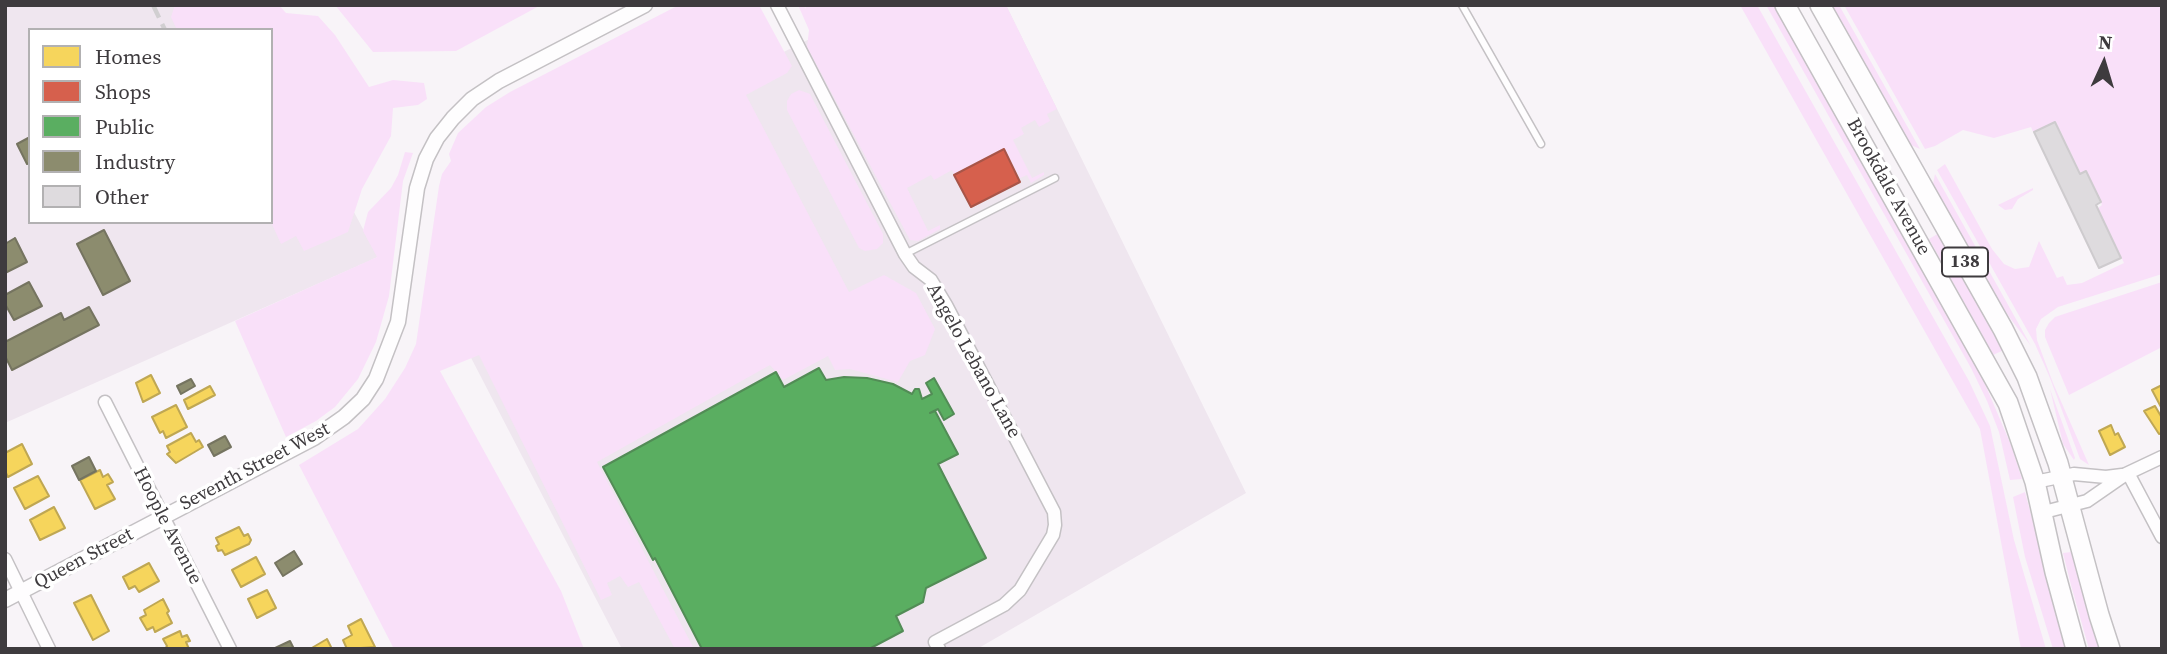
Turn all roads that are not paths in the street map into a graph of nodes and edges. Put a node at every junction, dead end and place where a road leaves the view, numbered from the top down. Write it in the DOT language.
graph roads {
  1 [pos="645,5"];
  2 [pos="777,5"];
  3 [pos="1462,5"];
  4 [pos="1786,5"];
  5 [pos="1820,5"];
  6 [pos="1541,144"];
  7 [pos="1055,178"];
  8 [pos="905,254"];
  9 [pos="105,402"];
  10 [pos="2162,457"];
  11 [pos="2127,474"];
  12 [pos="2062,476"];
  13 [pos="2035,482"];
  14 [pos="2070,506"];
  15 [pos="2044,512"];
  16 [pos="163,517"];
  17 [pos="2162,537"];
  18 [pos="5,559"];
  19 [pos="22,592"];
  20 [pos="5,600"];
  21 [pos="49,649"];
  22 [pos="230,649"];
  23 [pos="939,649"];
  24 [pos="2076,649"];
  25 [pos="2110,649"];
  1 -- 16 [label="street, Seventh Street West"];
  2 -- 8 [label="street, Angelo Lebano Lane"];
  3 -- 6 [label="lane"];
  4 -- 13 [label="main road, Brookdale Avenue / 138"];
  5 -- 12 [label="main road, Brookdale Avenue / 138"];
  7 -- 8 [label="lane"];
  8 -- 23 [label="street, Angelo Lebano Lane"];
  9 -- 16 [label="street, Hoople Avenue"];
  10 -- 11 [label="street"];
  11 -- 12 [label="street"];
  11 -- 14 [label="street"];
  11 -- 17 [label="street"];
  12 -- 13 [label="street"];
  12 -- 14 [label="main road, Brookdale Avenue / 138"];
  13 -- 15 [label="main road, Brookdale Avenue"];
  14 -- 15 [label="street"];
  14 -- 25 [label="main road, Brookdale Avenue / 138"];
  15 -- 24 [label="main road, Brookdale Avenue"];
  16 -- 19 [label="street, Queen Street"];
  16 -- 22 [label="street, Hoople Avenue"];
  18 -- 19 [label="street"];
  19 -- 20 [label="street, Queen Street"];
  19 -- 21 [label="street"];
}
